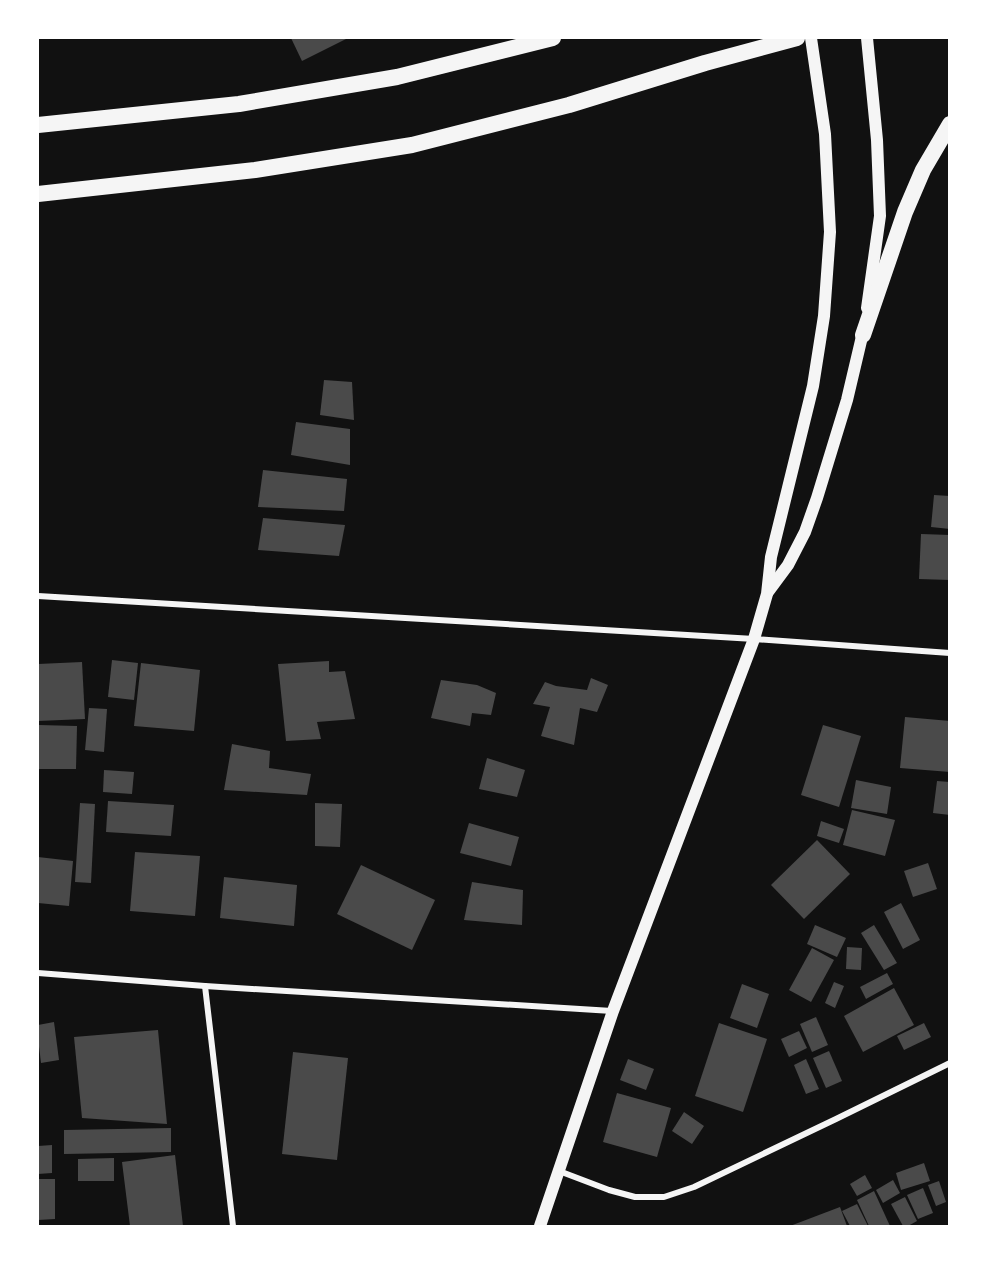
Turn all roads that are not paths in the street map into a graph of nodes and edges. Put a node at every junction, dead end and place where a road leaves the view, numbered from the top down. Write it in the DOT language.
graph roads {
  1 [pos="553,38"];
  2 [pos="797,38"];
  3 [pos="811,38"];
  4 [pos="867,38"];
  5 [pos="950,124"];
  6 [pos="38,125"];
  7 [pos="38,194"];
  8 [pos="863,335"];
  9 [pos="767,594"];
  10 [pos="38,596"];
  11 [pos="754,639"];
  12 [pos="950,653"];
  13 [pos="38,973"];
  14 [pos="204,986"];
  15 [pos="613,1011"];
  16 [pos="950,1063"];
  17 [pos="559,1171"];
  18 [pos="233,1227"];
  19 [pos="540,1227"];
  1 -- 6 [label="highway"];
  2 -- 7 [label="highway"];
  3 -- 9 [label="main road"];
  4 -- 8 [label="main road"];
  5 -- 8 [label="highway"];
  8 -- 9 [label="main road"];
  9 -- 11 [label="main road"];
  10 -- 11 [label="street"];
  11 -- 12 [label="street"];
  11 -- 15 [label="main road"];
  13 -- 14 [label="street"];
  14 -- 15 [label="street"];
  14 -- 18 [label="street"];
  15 -- 17 [label="main road"];
  16 -- 17 [label="street"];
  17 -- 19 [label="main road"];
}
